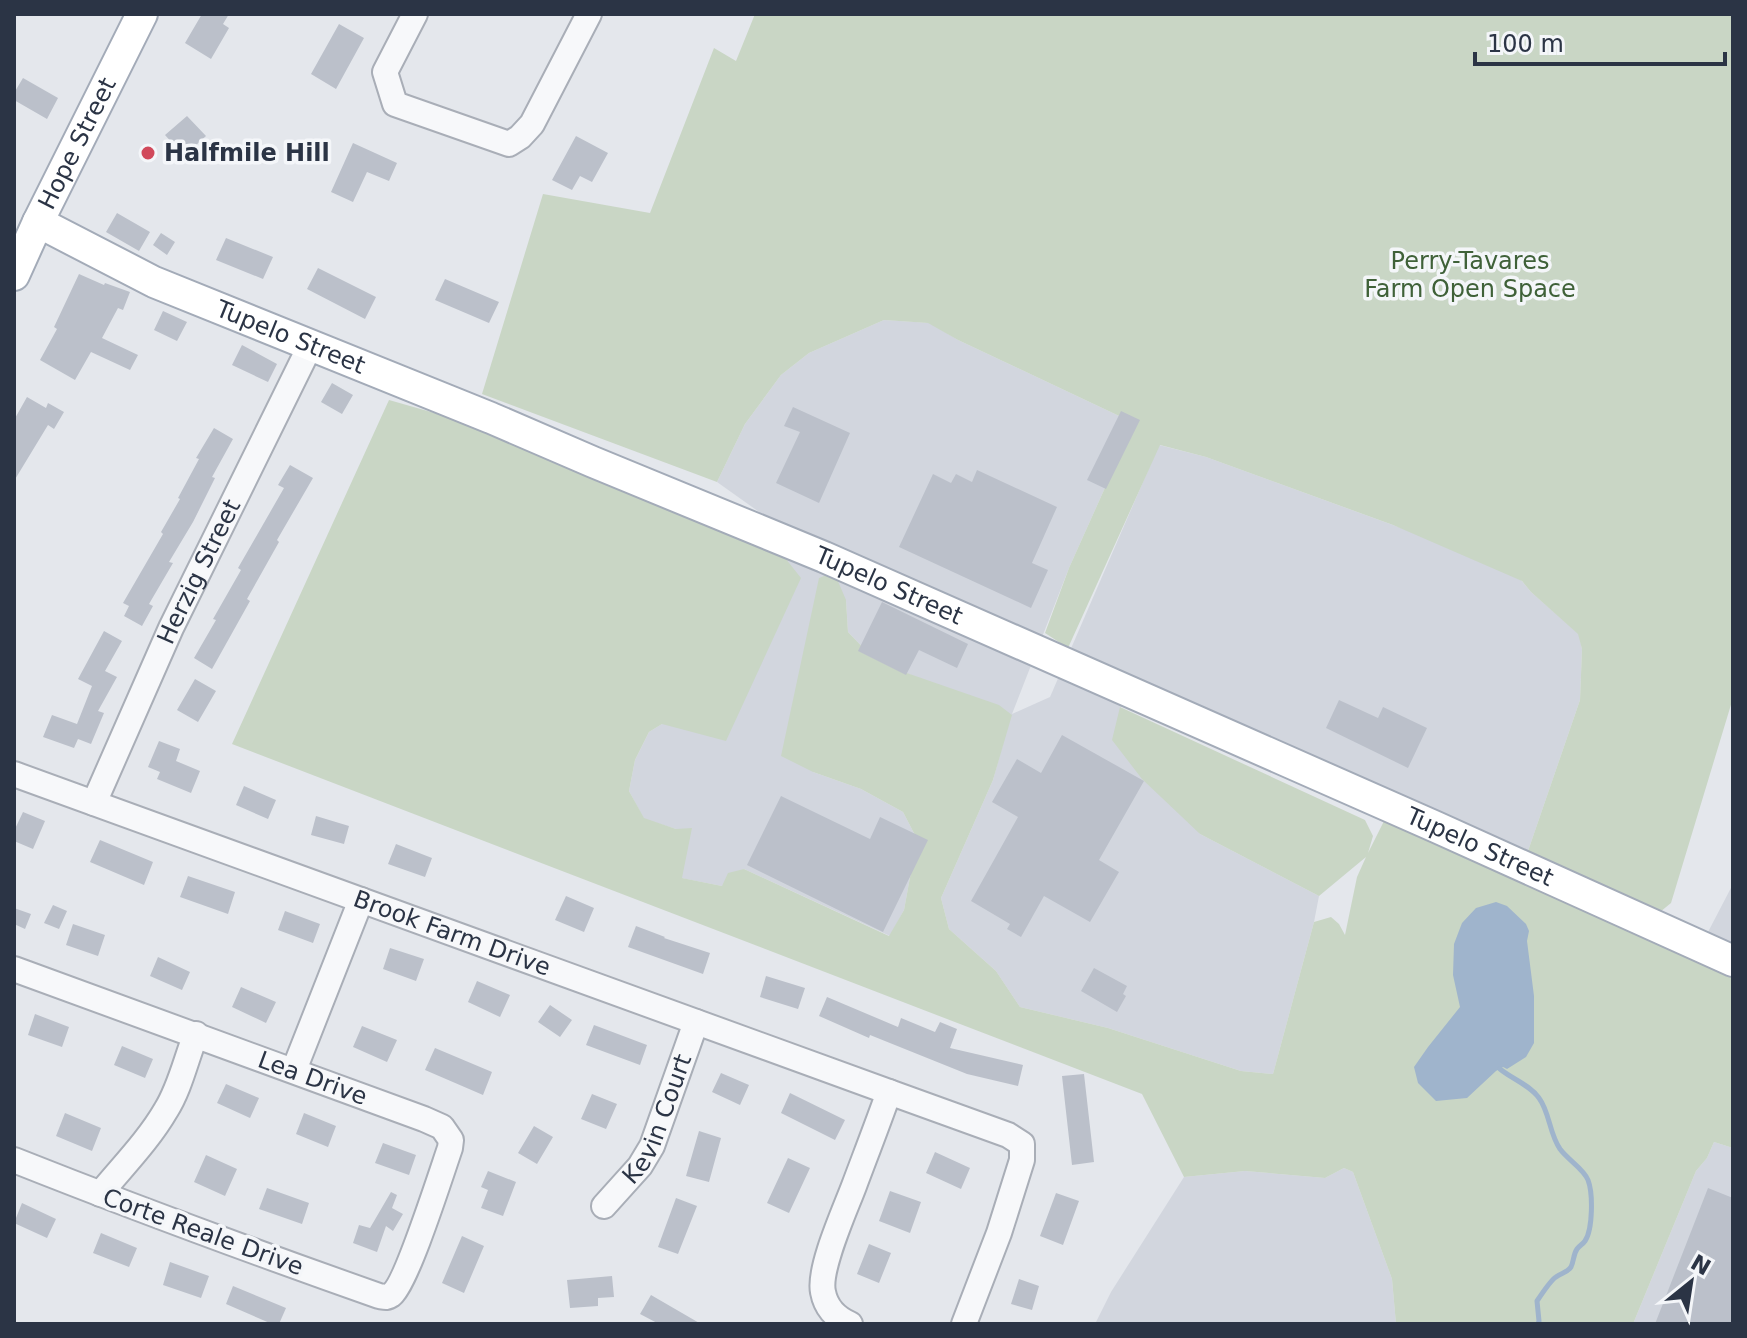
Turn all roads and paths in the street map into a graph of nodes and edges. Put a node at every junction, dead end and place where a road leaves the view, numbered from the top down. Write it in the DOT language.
graph roads {
  1 [pos="142,14"];
  2 [pos="415,14"];
  3 [pos="589,14"];
  4 [pos="38,222"];
  5 [pos="14,275"];
  6 [pos="311,344"];
  7 [pos="14,774"];
  8 [pos="94,803"];
  9 [pos="361,900"];
  10 [pos="1733,961"];
  11 [pos="14,969"];
  12 [pos="696,1022"];
  13 [pos="196,1034"];
  14 [pos="294,1070"];
  15 [pos="889,1092"];
  16 [pos="14,1160"];
  17 [pos="100,1194"];
  18 [pos="604,1206"];
  19 [pos="393,1294"];
  20 [pos="850,1324"];
  21 [pos="964,1324"];
  1 -- 4 [label="main road, Hope Street"];
  2 -- 3 [label="street"];
  4 -- 5 [label="main road, Hope Street"];
  4 -- 6 [label="main road, Tupelo Street"];
  6 -- 8 [label="street, Herzig Street"];
  6 -- 10 [label="main road, Tupelo Street"];
  7 -- 8 [label="street, Brook Farm Drive"];
  8 -- 9 [label="street, Brook Farm Drive"];
  9 -- 12 [label="street, Brook Farm Drive"];
  9 -- 14 [label="street"];
  11 -- 13 [label="street, Lea Drive"];
  12 -- 15 [label="street, Brook Farm Drive"];
  12 -- 18 [label="street, Kevin Court"];
  13 -- 14 [label="street, Lea Drive"];
  13 -- 17 [label="street"];
  14 -- 19 [label="street, Lea Drive"];
  15 -- 20 [label="street"];
  15 -- 21 [label="street, Brook Farm Drive"];
  16 -- 17 [label="street, Corte Reale Drive"];
  17 -- 19 [label="street, Corte Reale Drive"];
}
